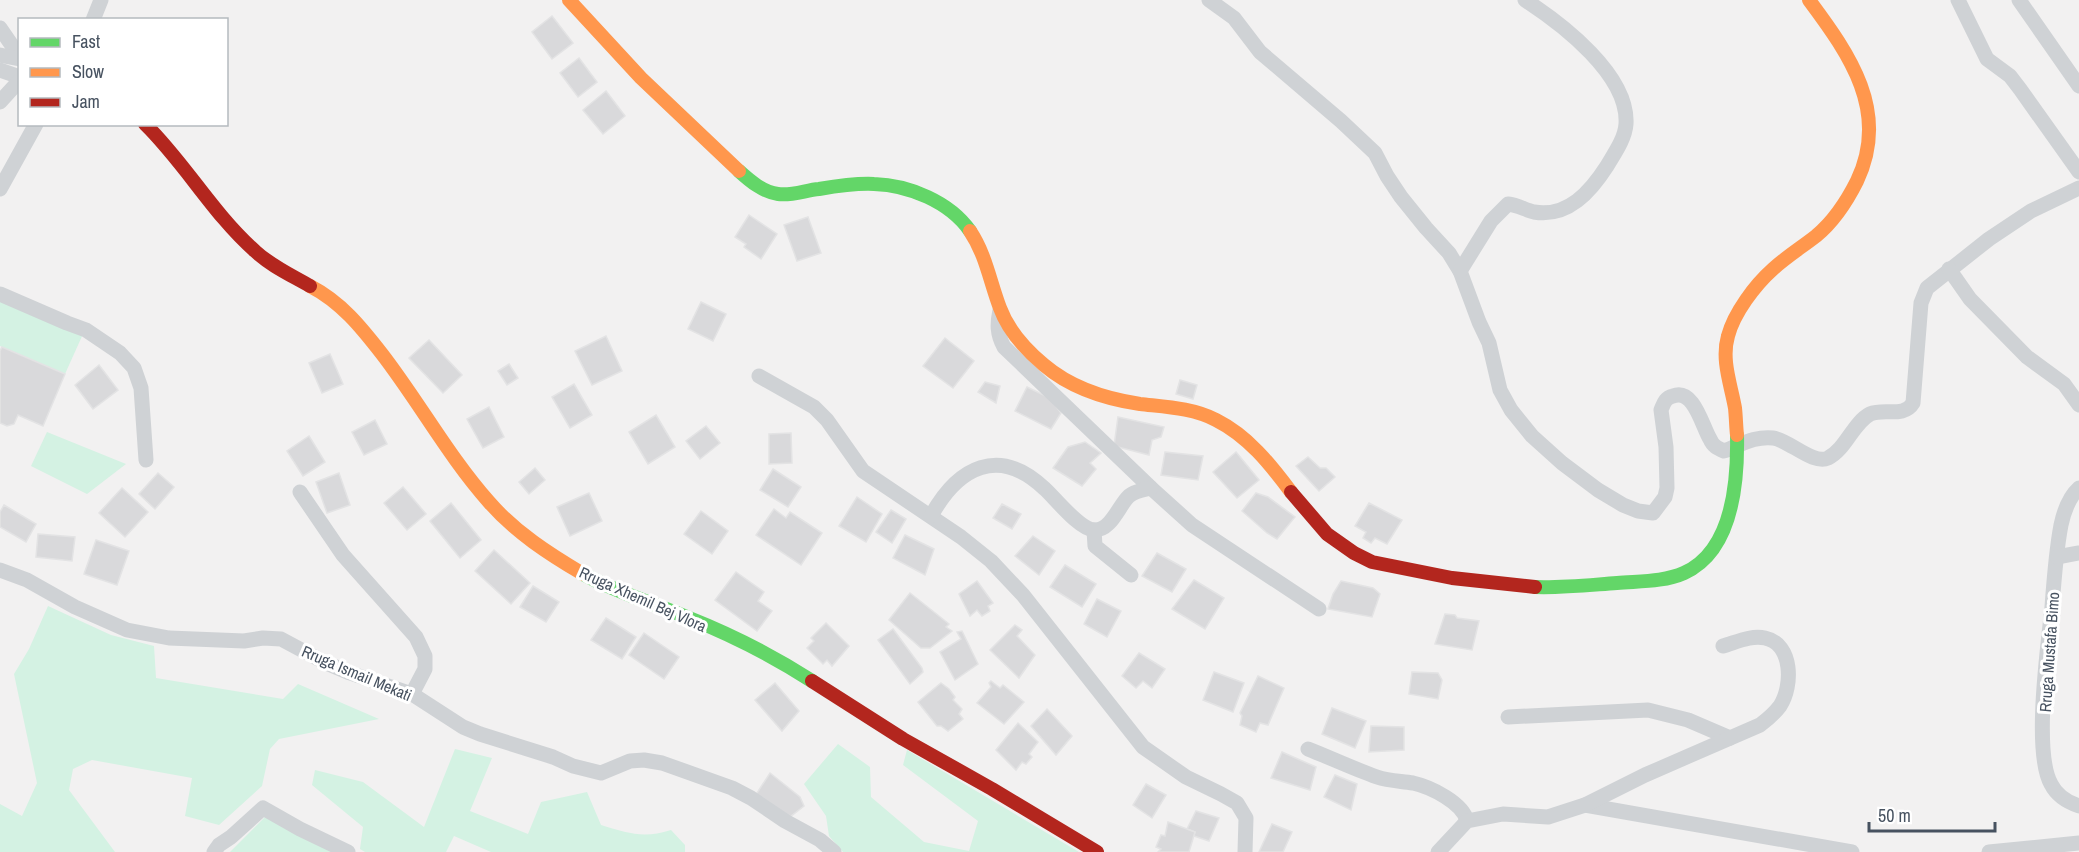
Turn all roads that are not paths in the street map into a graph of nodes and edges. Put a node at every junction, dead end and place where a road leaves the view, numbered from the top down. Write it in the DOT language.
graph roads {
  1 [pos="101,0"];
  2 [pos="569,0"];
  3 [pos="1209,0"];
  4 [pos="1525,0"];
  5 [pos="1809,0"];
  6 [pos="1958,0"];
  7 [pos="2019,0"];
  8 [pos="94,18"];
  9 [pos="0,28"];
  10 [pos="0,55"];
  11 [pos="18,55"];
  12 [pos="18,58"];
  13 [pos="0,70"];
  14 [pos="18,78"];
  15 [pos="18,81"];
  16 [pos="2079,86"];
  17 [pos="0,102"];
  18 [pos="35,126"];
  19 [pos="147,126"];
  20 [pos="2079,172"];
  21 [pos="2079,188"];
  22 [pos="0,189"];
  23 [pos="1949,269"];
  24 [pos="1460,271"];
  25 [pos="0,294"];
  26 [pos="1000,309"];
  27 [pos="759,376"];
  28 [pos="2079,405"];
  29 [pos="1736,447"];
  30 [pos="146,460"];
  31 [pos="1151,488"];
  32 [pos="2079,488"];
  33 [pos="300,492"];
  34 [pos="931,516"];
  35 [pos="1094,530"];
  36 [pos="2079,553"];
  37 [pos="2057,557"];
  38 [pos="0,570"];
  39 [pos="1131,575"];
  40 [pos="1319,609"];
  41 [pos="1724,646"];
  42 [pos="412,694"];
  43 [pos="1508,717"];
  44 [pos="1730,738"];
  45 [pos="1308,749"];
  46 [pos="1585,805"];
  47 [pos="2079,806"];
  48 [pos="1467,821"];
  49 [pos="2079,843"];
  50 [pos="214,852"];
  51 [pos="348,852"];
  52 [pos="834,852"];
  53 [pos="1097,852"];
  54 [pos="1245,852"];
  55 [pos="1438,852"];
  56 [pos="1852,852"];
  57 [pos="1989,852"];
  1 -- 8 [label="street"];
  2 -- 26 [label="street"];
  3 -- 24 [label="street"];
  4 -- 24 [label="street"];
  5 -- 29 [label="street"];
  6 -- 20 [label="street"];
  7 -- 16 [label="street"];
  9 -- 11 [label="street"];
  10 -- 12 [label="street"];
  13 -- 14 [label="street"];
  15 -- 17 [label="street"];
  18 -- 22 [label="street"];
  19 -- 53 [label="street, Rruga Xhemil Bej Vlora"];
  21 -- 23 [label="street"];
  23 -- 28 [label="street"];
  23 -- 29 [label="street"];
  24 -- 29 [label="street"];
  25 -- 30 [label="street"];
  26 -- 29 [label="street"];
  26 -- 31 [label="street"];
  27 -- 34 [label="street"];
  31 -- 35 [label="street"];
  31 -- 40 [label="street"];
  32 -- 37 [label="street, Rruga Mustafa Bimo"];
  33 -- 42 [label="street"];
  34 -- 35 [label="street"];
  34 -- 54 [label="street"];
  35 -- 39 [label="street"];
  36 -- 37 [label="street"];
  37 -- 47 [label="street, Rruga Mustafa Bimo"];
  38 -- 42 [label="street, Rruga Ismail Mekati"];
  41 -- 44 [label="street"];
  42 -- 52 [label="street, Rruga Ismail Mekati"];
  43 -- 44 [label="street"];
  44 -- 46 [label="street"];
  45 -- 48 [label="street"];
  46 -- 48 [label="street"];
  46 -- 56 [label="street"];
  48 -- 55 [label="street"];
  49 -- 57 [label="street"];
  50 -- 51 [label="street"];
}
